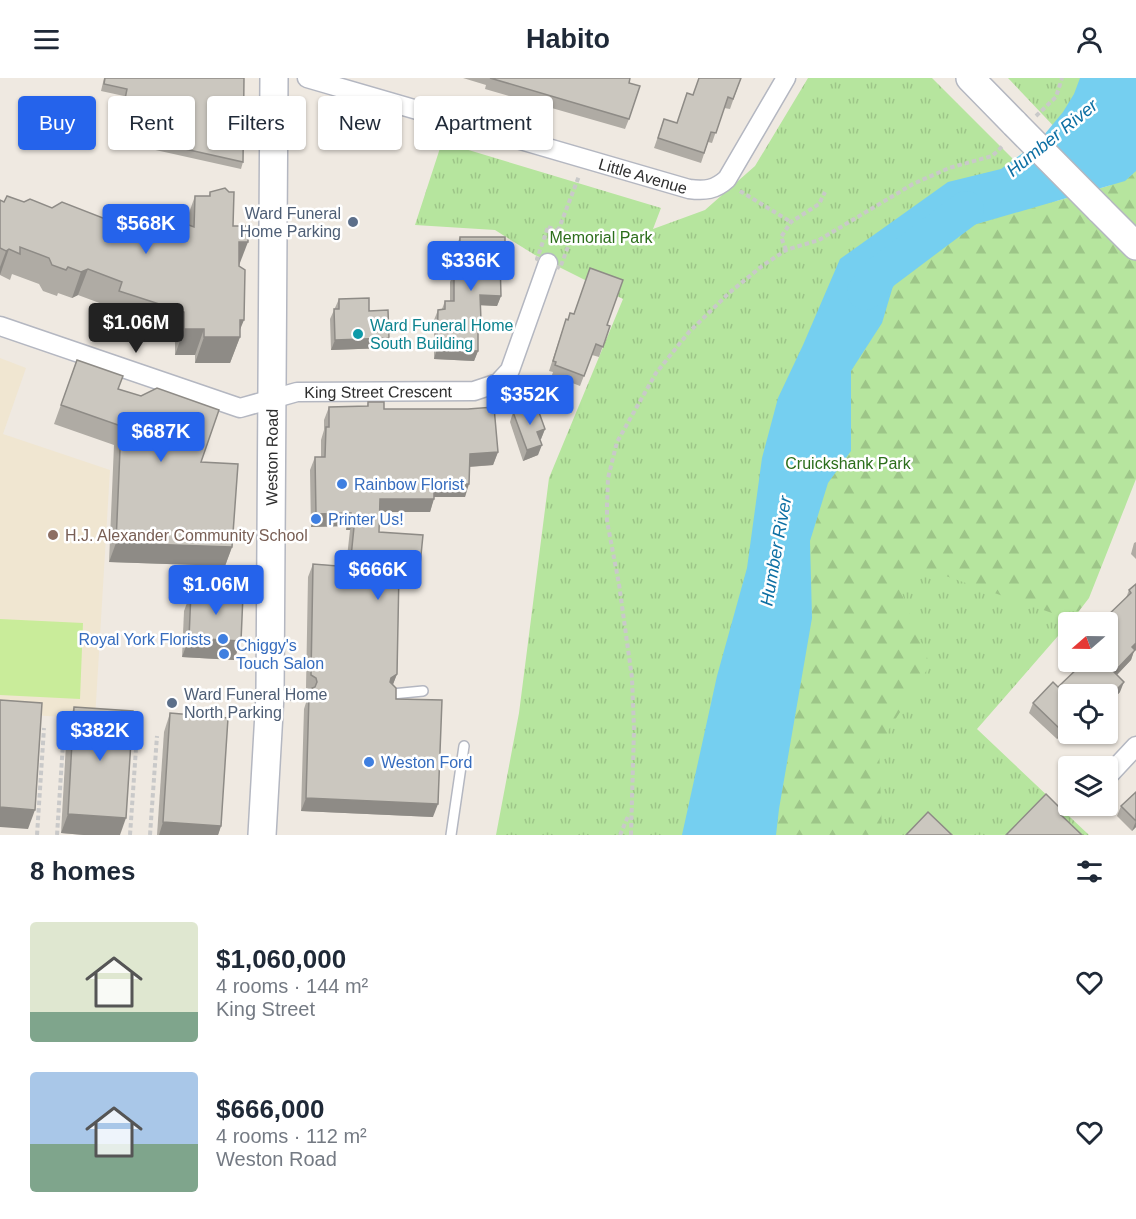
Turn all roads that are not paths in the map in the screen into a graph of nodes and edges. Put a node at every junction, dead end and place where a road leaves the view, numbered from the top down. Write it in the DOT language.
graph roads {
  1 [pos="274,78"];
  2 [pos="307,78"];
  3 [pos="786,78"];
  4 [pos="970,78"];
  5 [pos="1136,246"];
  6 [pos="548,263"];
  7 [pos="0,326"];
  8 [pos="271,400"];
  9 [pos="423,691"];
  10 [pos="392,694"];
  11 [pos="270,695"];
  12 [pos="306,695"];
  13 [pos="464,746"];
  14 [pos="1136,746"];
  15 [pos="1118,765"];
  16 [pos="262,835"];
  17 [pos="451,835"];
  1 -- 8 [label="main road, Weston Road"];
  2 -- 3 [label="street, Little Avenue"];
  4 -- 5 [label="main road, bridge"];
  6 -- 8 [label="street, King Street Crescent"];
  7 -- 8 [label="street, King Street Crescent"];
  8 -- 11 [label="main road, Weston Road"];
  9 -- 10 [label="lane"];
  11 -- 12 [label="lane"];
  11 -- 16 [label="main road, Weston Road"];
  13 -- 17 [label="lane"];
  14 -- 15 [label="street"];
}
